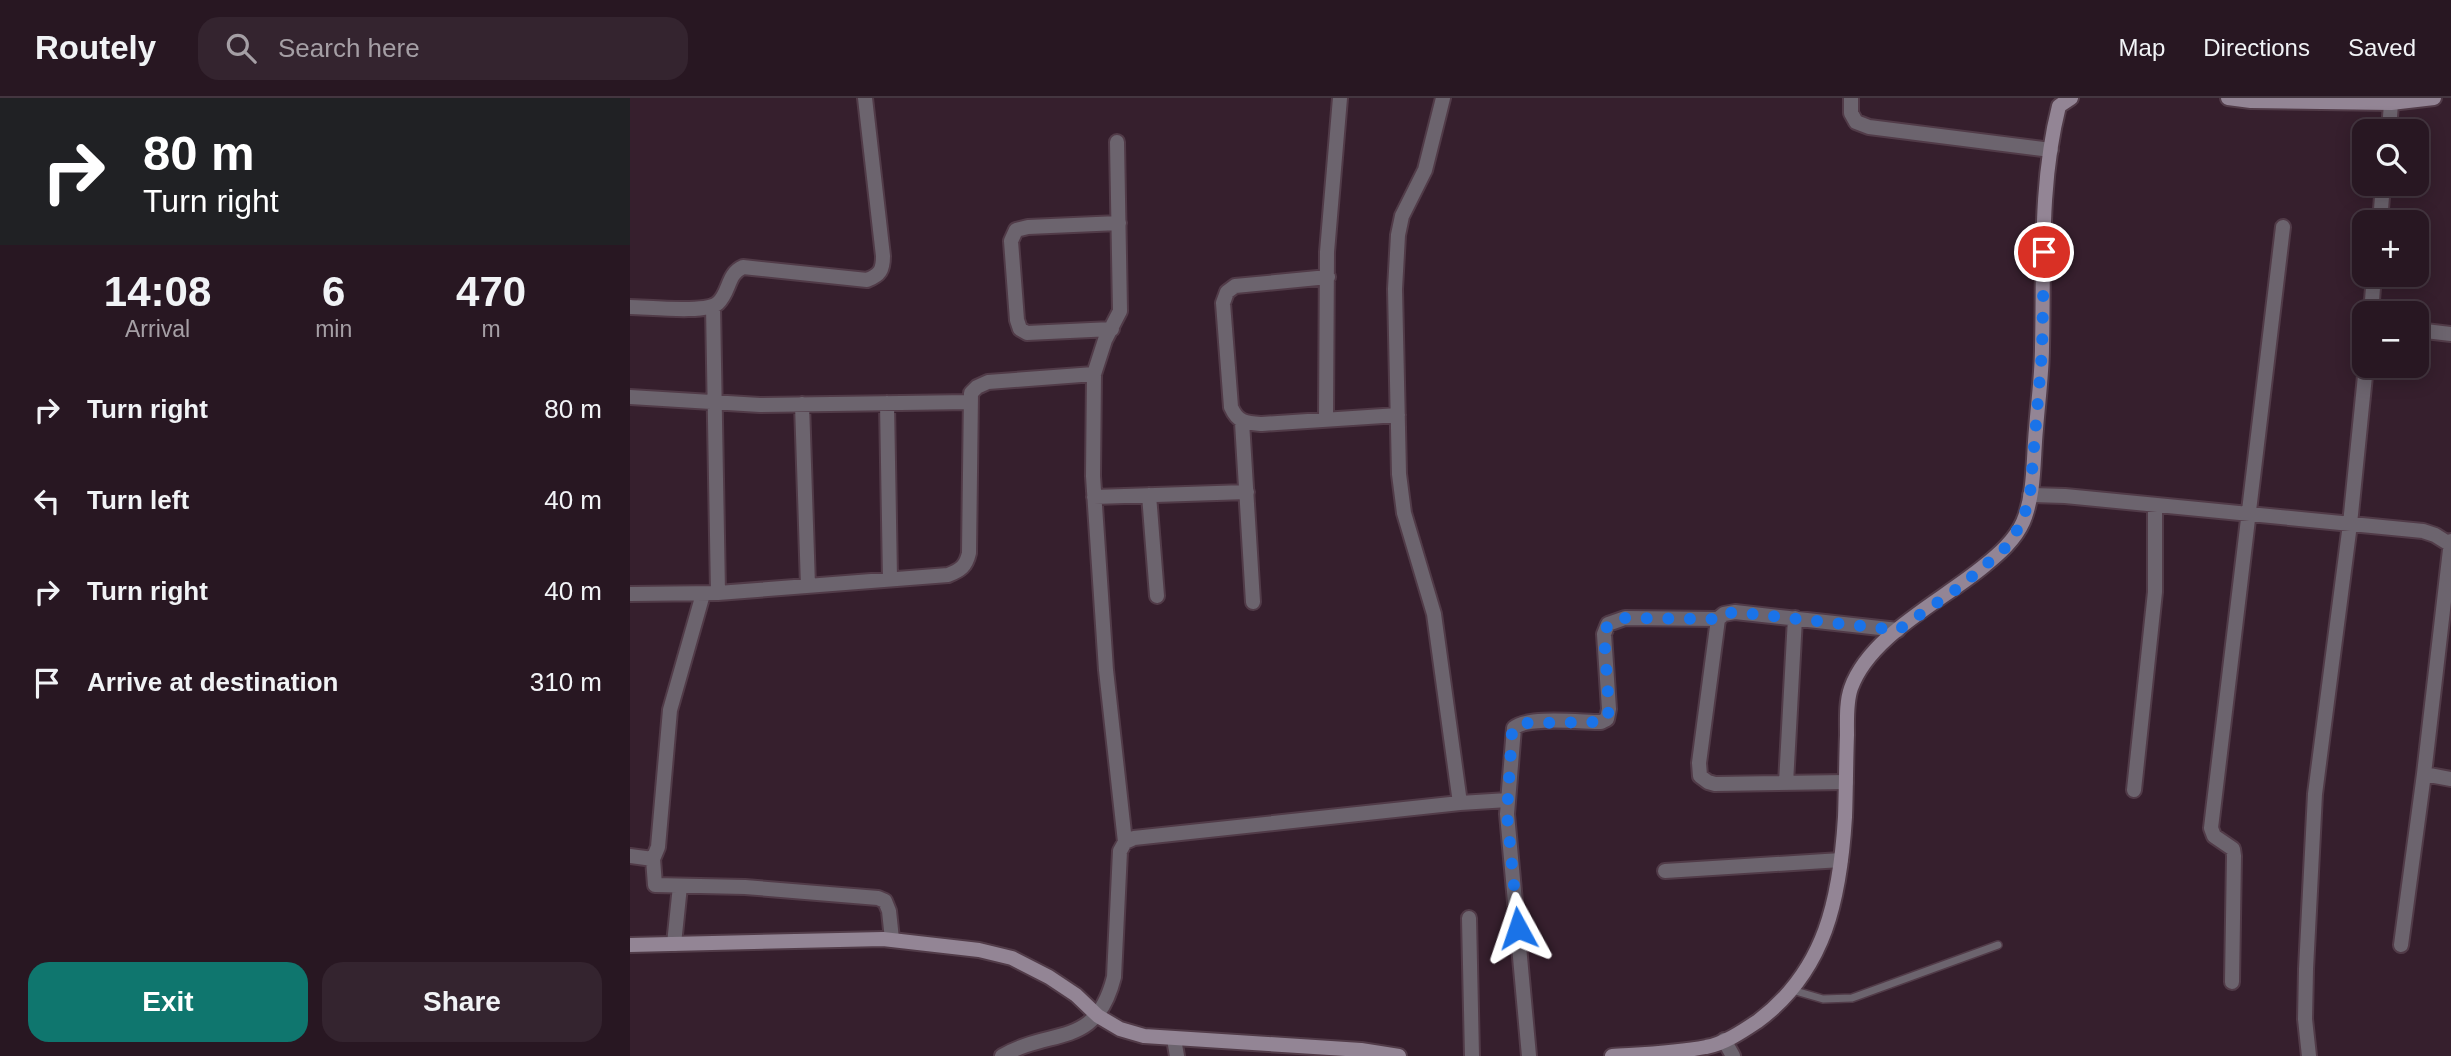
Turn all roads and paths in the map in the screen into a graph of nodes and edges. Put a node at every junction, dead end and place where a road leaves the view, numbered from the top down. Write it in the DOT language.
graph roads {
  1 [pos="865,98"];
  2 [pos="1340,98"];
  3 [pos="1443,98"];
  4 [pos="1852,98"];
  5 [pos="2071,98"];
  6 [pos="2228,98"];
  7 [pos="2434,98"];
  8 [pos="2301,100"];
  9 [pos="2391,103"];
  10 [pos="2390,119"];
  11 [pos="1117,142"];
  12 [pos="2051,150"];
  13 [pos="1118,223"];
  14 [pos="2283,227"];
  15 [pos="1328,277"];
  16 [pos="713,306"];
  17 [pos="630,307"];
  18 [pos="1112,329"];
  19 [pos="2429,331"];
  20 [pos="2451,334"];
  21 [pos="1094,374"];
  22 [pos="2364,378"];
  23 [pos="630,397"];
  24 [pos="716,402"];
  25 [pos="970,402"];
  26 [pos="887,403"];
  27 [pos="802,404"];
  28 [pos="1398,415"];
  29 [pos="1326,418"];
  30 [pos="1242,422"];
  31 [pos="1247,492"];
  32 [pos="1149,495"];
  33 [pos="2030,495"];
  34 [pos="1094,497"];
  35 [pos="2155,506"];
  36 [pos="2248,514"];
  37 [pos="2350,524"];
  38 [pos="2451,544"];
  39 [pos="890,579"];
  40 [pos="808,586"];
  41 [pos="718,593"];
  42 [pos="630,594"];
  43 [pos="703,594"];
  44 [pos="1157,596"];
  45 [pos="1253,602"];
  46 [pos="1795,618"];
  47 [pos="1718,619"];
  48 [pos="1898,630"];
  49 [pos="2424,774"];
  50 [pos="2451,779"];
  51 [pos="1846,782"];
  52 [pos="1786,783"];
  53 [pos="2134,790"];
  54 [pos="1508,800"];
  55 [pos="1460,803"];
  56 [pos="1125,842"];
  57 [pos="630,856"];
  58 [pos="653,859"];
  59 [pos="1840,860"];
  60 [pos="1665,871"];
  61 [pos="680,886"];
  62 [pos="1469,918"];
  63 [pos="892,939"];
  64 [pos="674,944"];
  65 [pos="630,945"];
  66 [pos="1998,945"];
  67 [pos="2401,945"];
  68 [pos="2232,982"];
  69 [pos="1792,990"];
  70 [pos="1098,1016"];
  71 [pos="1174,1039"];
  72 [pos="1724,1040"];
  73 [pos="1002,1056"];
  74 [pos="1177,1056"];
  75 [pos="1399,1056"];
  76 [pos="1472,1056"];
  77 [pos="1529,1056"];
  78 [pos="1612,1056"];
  79 [pos="1733,1056"];
  80 [pos="2309,1056"];
  1 -- 16 [label="street"];
  2 -- 15 [label="street"];
  3 -- 28 [label="street"];
  4 -- 12 [label="street"];
  5 -- 12 [label="street"];
  6 -- 8 [label="street"];
  7 -- 9 [label="street"];
  8 -- 9 [label="street"];
  9 -- 10 [label="street"];
  11 -- 13 [label="street"];
  12 -- 33 [label="street"];
  13 -- 18 [label="street"];
  13 -- 18 [label="street"];
  14 -- 36 [label="street"];
  15 -- 29 [label="street"];
  15 -- 30 [label="street"];
  16 -- 17 [label="street"];
  16 -- 24 [label="street"];
  18 -- 21 [label="street"];
  19 -- 20 [label="street"];
  21 -- 25 [label="street"];
  21 -- 34 [label="street"];
  22 -- 37 [label="street"];
  23 -- 24 [label="street"];
  24 -- 27 [label="street"];
  24 -- 41 [label="street"];
  25 -- 26 [label="street"];
  25 -- 39 [label="street"];
  26 -- 27 [label="street"];
  26 -- 39 [label="street"];
  27 -- 40 [label="street"];
  28 -- 29 [label="street"];
  28 -- 55 [label="street"];
  29 -- 30 [label="street"];
  30 -- 31 [label="street"];
  31 -- 32 [label="street"];
  31 -- 45 [label="street"];
  32 -- 34 [label="street"];
  32 -- 44 [label="street"];
  33 -- 35 [label="street"];
  33 -- 48 [label="street"];
  34 -- 56 [label="street"];
  35 -- 36 [label="street"];
  35 -- 53 [label="street"];
  36 -- 37 [label="street"];
  36 -- 68 [label="street"];
  37 -- 38 [label="street"];
  37 -- 80 [label="street"];
  38 -- 49 [label="street"];
  39 -- 40 [label="street"];
  40 -- 41 [label="street"];
  41 -- 43 [label="street"];
  42 -- 43 [label="street"];
  43 -- 58 [label="street"];
  46 -- 47 [label="street"];
  46 -- 48 [label="street"];
  46 -- 52 [label="street"];
  47 -- 52 [label="street"];
  47 -- 54 [label="street"];
  48 -- 51 [label="street"];
  49 -- 50 [label="street"];
  49 -- 67 [label="street"];
  51 -- 52 [label="street"];
  51 -- 59 [label="street"];
  54 -- 55 [label="street"];
  54 -- 77 [label="street"];
  55 -- 56 [label="street"];
  56 -- 70 [label="street"];
  57 -- 58 [label="street"];
  58 -- 61 [label="street"];
  59 -- 60 [label="street"];
  59 -- 69 [label="street"];
  61 -- 63 [label="street"];
  61 -- 64 [label="street"];
  62 -- 76 [label="street"];
  63 -- 64 [label="street"];
  63 -- 70 [label="street"];
  64 -- 65 [label="street"];
  66 -- 69 [label="lane"];
  69 -- 72 [label="street"];
  70 -- 71 [label="street"];
  70 -- 73 [label="street"];
  71 -- 74 [label="street"];
  71 -- 75 [label="street"];
  72 -- 78 [label="street"];
  72 -- 79 [label="street"];
}
